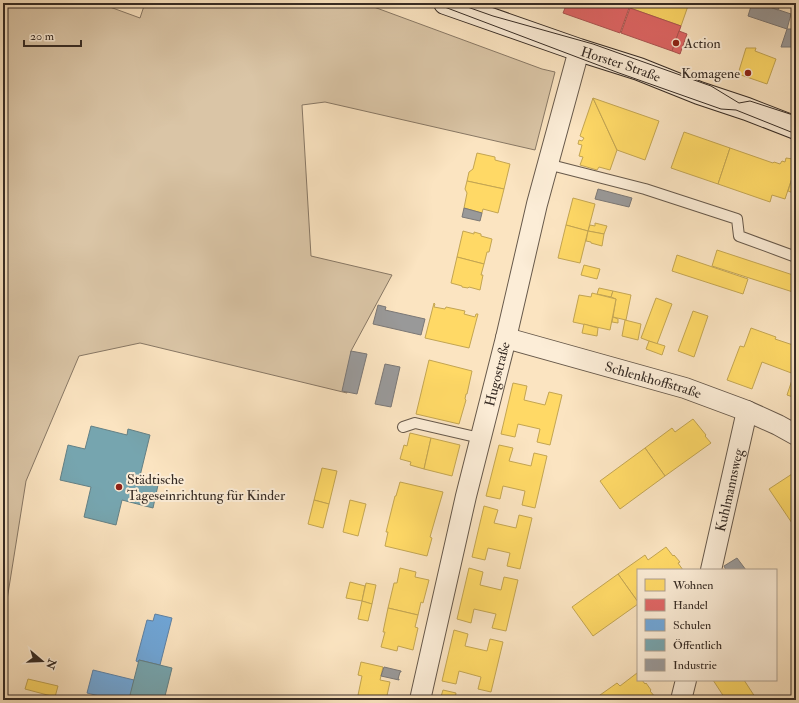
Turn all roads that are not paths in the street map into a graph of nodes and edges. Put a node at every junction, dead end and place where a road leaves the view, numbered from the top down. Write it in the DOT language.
graph roads {
  1 [pos="445,3"];
  2 [pos="579,50"];
  3 [pos="796,128"];
  4 [pos="547,164"];
  5 [pos="796,257"];
  6 [pos="506,338"];
  7 [pos="747,411"];
  8 [pos="403,427"];
  9 [pos="796,436"];
  10 [pos="480,438"];
  11 [pos="711,569"];
  12 [pos="686,681"];
  13 [pos="420,700"];
  14 [pos="681,700"];
  1 -- 2 [label="main road, Horster Straße"];
  2 -- 3 [label="main road, Horster Straße"];
  2 -- 4 [label="street, Hugostraße"];
  4 -- 5 [label="lane"];
  4 -- 6 [label="street, Hugostraße"];
  6 -- 7 [label="street, Schlenkhoffstraße"];
  6 -- 10 [label="street, Hugostraße"];
  7 -- 9 [label="street, Schlenkhoffstraße"];
  7 -- 11 [label="street, Kuhlmannsweg"];
  8 -- 10 [label="lane"];
  10 -- 13 [label="street, Hugostraße"];
  12 -- 14 [label="street"];
}
